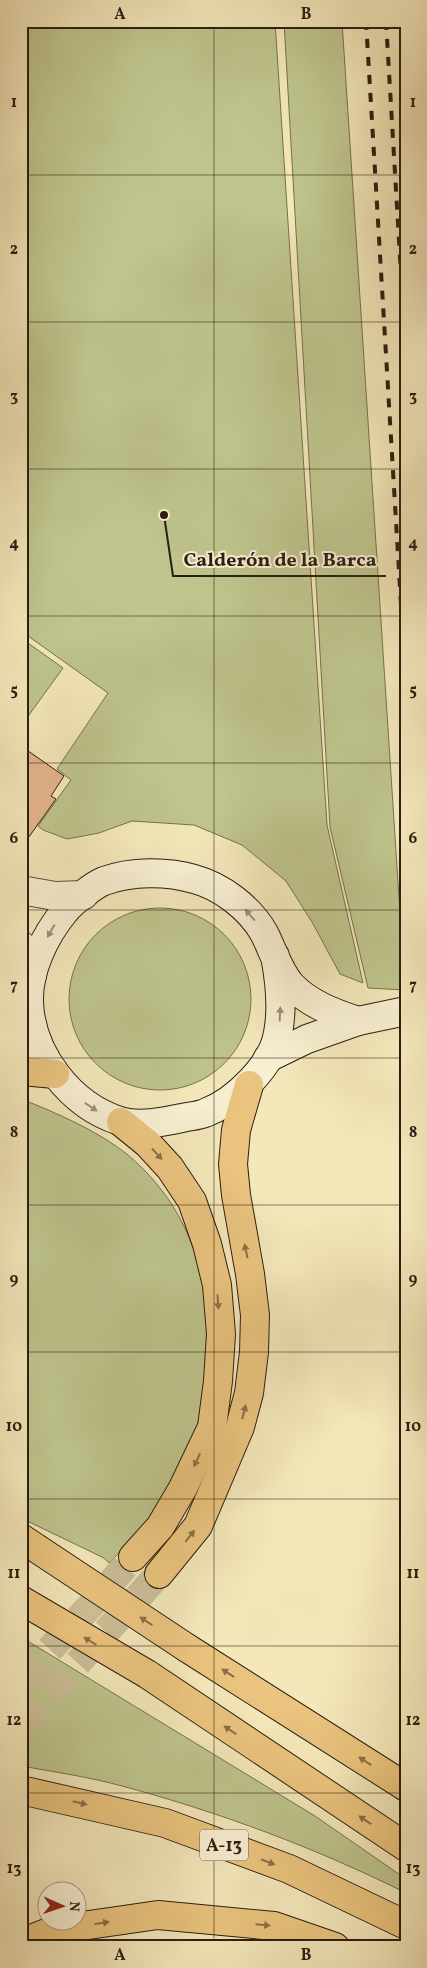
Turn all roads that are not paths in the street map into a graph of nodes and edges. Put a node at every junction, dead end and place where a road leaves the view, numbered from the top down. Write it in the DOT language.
graph roads {
  1 [pos="21,890"];
  2 [pos="84,895"];
  3 [pos="21,945"];
  4 [pos="275,956"];
  5 [pos="32,976"];
  6 [pos="406,1011"];
  7 [pos="358,1021"];
  8 [pos="268,1058"];
  9 [pos="21,1071"];
  10 [pos="56,1074"];
  11 [pos="249,1085"];
  12 [pos="121,1122"];
  13 [pos="29,1543"];
  14 [pos="133,1557"];
  15 [pos="159,1574"];
  16 [pos="21,1600"];
  17 [pos="406,1787"];
  18 [pos="21,1790"];
  19 [pos="406,1847"];
  20 [pos="406,1925"];
  21 [pos="21,1943"];
  22 [pos="335,1947"];
  1 -- 2 [label="main road"];
  4 -- 2 [label="main road, one-way"];
  2 -- 5 [label="main road, one-way"];
  3 -- 5 [label="main road"];
  4 -- 7 [label="main road"];
  8 -- 4 [label="main road, one-way"];
  5 -- 10 [label="main road"];
  6 -- 7 [label="main road"];
  7 -- 8 [label="main road"];
  8 -- 11 [label="main road"];
  9 -- 10 [label="highway"];
  10 -- 12 [label="main road, one-way"];
  11 -- 12 [label="main road"];
  15 -- 11 [label="highway, one-way"];
  12 -- 14 [label="highway, one-way"];
  17 -- 13 [label="highway, one-way, bridge"];
  19 -- 16 [label="highway, one-way, bridge"];
  18 -- 20 [label="highway, A-13, one-way"];
  21 -- 22 [label="highway, one-way"];
}
